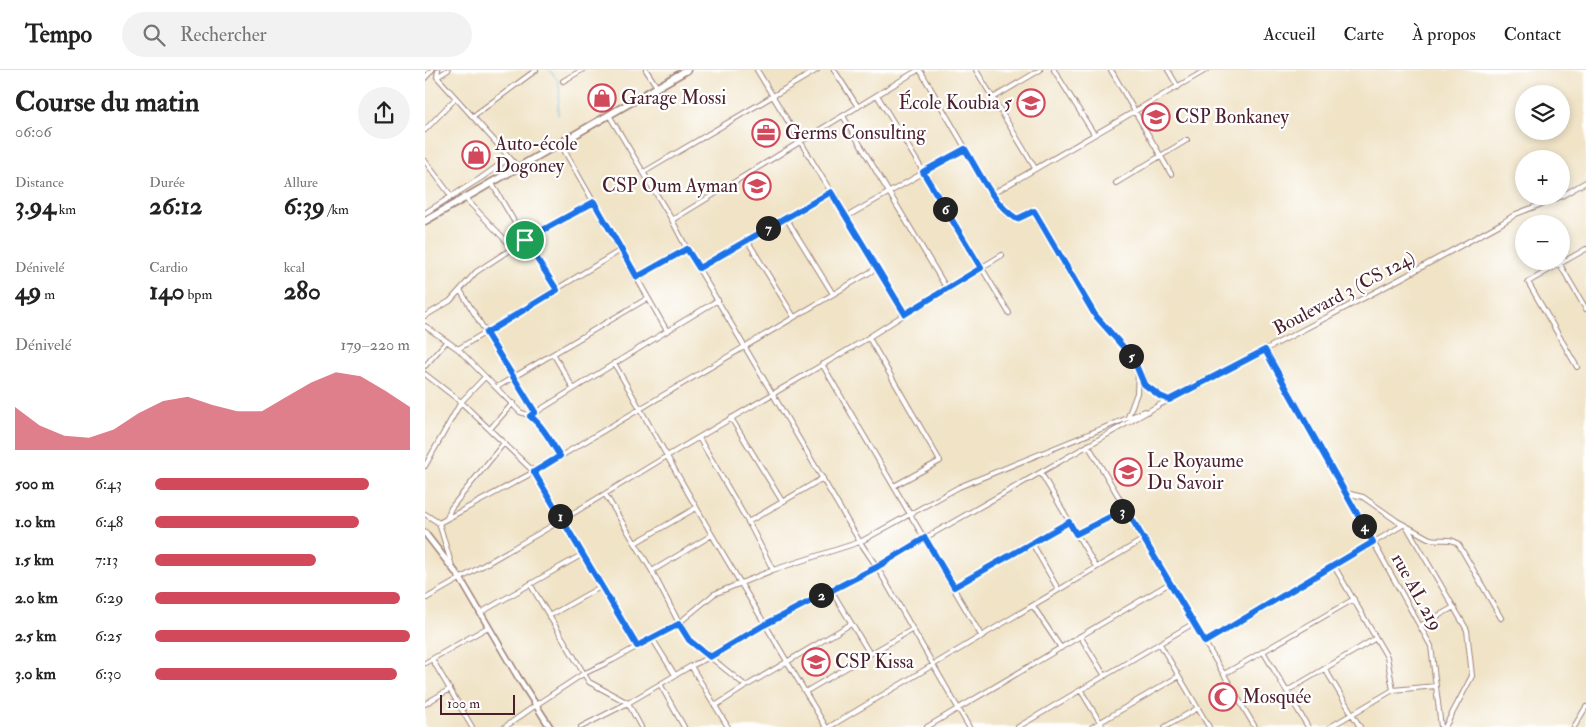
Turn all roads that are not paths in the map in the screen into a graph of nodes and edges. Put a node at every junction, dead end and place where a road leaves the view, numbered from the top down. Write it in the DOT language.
graph roads {
  1 [pos="433,70"];
  2 [pos="438,70"];
  3 [pos="447,70"];
  4 [pos="536,70"];
  5 [pos="582,70"];
  6 [pos="646,70"];
  7 [pos="687,70"];
  8 [pos="757,70"];
  9 [pos="817,70"];
  10 [pos="834,70"];
  11 [pos="919,70"];
  12 [pos="976,70"];
  13 [pos="1040,70"];
  14 [pos="1054,70"];
  15 [pos="1111,70"];
  16 [pos="1168,70"];
  17 [pos="1206,70"];
  18 [pos="437,77"];
  19 [pos="425,78"];
  20 [pos="563,81"];
  21 [pos="1178,87"];
  22 [pos="657,88"];
  23 [pos="877,95"];
  24 [pos="773,96"];
  25 [pos="993,98"];
  26 [pos="455,99"];
  27 [pos="858,107"];
  28 [pos="1135,112"];
  29 [pos="609,115"];
  30 [pos="843,116"];
  31 [pos="472,117"];
  32 [pos="425,130"];
  33 [pos="1094,134"];
  34 [pos="1187,140"];
  35 [pos="560,142"];
  36 [pos="801,142"];
  37 [pos="965,149"];
  38 [pos="1161,156"];
  39 [pos="509,158"];
  40 [pos="425,161"];
  41 [pos="517,167"];
  42 [pos="1035,168"];
  43 [pos="644,172"];
  44 [pos="923,172"];
  45 [pos="1171,174"];
  46 [pos="491,182"];
  47 [pos="1586,182"];
  48 [pos="1116,183"];
  49 [pos="831,192"];
  50 [pos="889,192"];
  51 [pos="992,194"];
  52 [pos="452,197"];
  53 [pos="464,197"];
  54 [pos="594,202"];
  55 [pos="425,213"];
  56 [pos="846,217"];
  57 [pos="786,218"];
  58 [pos="672,220"];
  59 [pos="425,221"];
  60 [pos="525,240"];
  61 [pos="747,240"];
  62 [pos="513,248"];
  63 [pos="687,249"];
  64 [pos="1586,249"];
  65 [pos="621,250"];
  66 [pos="1002,255"];
  67 [pos="1570,258"];
  68 [pos="699,268"];
  69 [pos="877,268"];
  70 [pos="981,268"];
  71 [pos="1549,270"];
  72 [pos="1563,270"];
  73 [pos="637,277"];
  74 [pos="947,289"];
  75 [pos="460,290"];
  76 [pos="557,290"];
  77 [pos="833,294"];
  78 [pos="648,298"];
  79 [pos="718,300"];
  80 [pos="1586,309"];
  81 [pos="1009,313"];
  82 [pos="905,314"];
  83 [pos="425,316"];
  84 [pos="794,317"];
  85 [pos="425,326"];
  86 [pos="667,331"];
  87 [pos="486,333"];
  88 [pos="869,338"];
  89 [pos="447,341"];
  90 [pos="745,346"];
  91 [pos="458,349"];
  92 [pos="1265,350"];
  93 [pos="554,355"];
  94 [pos="614,363"];
  95 [pos="822,364"];
  96 [pos="425,366"];
  97 [pos="1577,367"];
  98 [pos="1137,369"];
  99 [pos="425,374"];
  100 [pos="485,377"];
  101 [pos="514,378"];
  102 [pos="497,387"];
  103 [pos="573,388"];
  104 [pos="773,393"];
  105 [pos="1169,400"];
  106 [pos="461,402"];
  107 [pos="513,404"];
  108 [pos="1161,404"];
  109 [pos="640,409"];
  110 [pos="535,412"];
  111 [pos="530,416"];
  112 [pos="731,418"];
  113 [pos="1127,418"];
  114 [pos="1123,425"];
  115 [pos="490,429"];
  116 [pos="699,438"];
  117 [pos="504,443"];
  118 [pos="1088,444"];
  119 [pos="560,456"];
  120 [pos="667,456"];
  121 [pos="425,466"];
  122 [pos="534,472"];
  123 [pos="1041,473"];
  124 [pos="823,478"];
  125 [pos="894,486"];
  126 [pos="1346,493"];
  127 [pos="605,494"];
  128 [pos="782,502"];
  129 [pos="696,508"];
  130 [pos="1126,509"];
  131 [pos="425,514"];
  132 [pos="911,514"];
  133 [pos="447,518"];
  134 [pos="563,520"];
  135 [pos="748,522"];
  136 [pos="1069,522"];
  137 [pos="439,523"];
  138 [pos="1405,526"];
  139 [pos="1076,534"];
  140 [pos="426,535"];
  141 [pos="712,535"];
  142 [pos="925,538"];
  143 [pos="1144,539"];
  144 [pos="860,542"];
  145 [pos="1373,542"];
  146 [pos="635,543"];
  147 [pos="1032,543"];
  148 [pos="583,554"];
  149 [pos="1334,566"];
  150 [pos="877,567"];
  151 [pos="452,568"];
  152 [pos="1097,568"];
  153 [pos="773,570"];
  154 [pos="652,571"];
  155 [pos="460,578"];
  156 [pos="741,583"];
  157 [pos="1170,583"];
  158 [pos="529,584"];
  159 [pos="602,586"];
  160 [pos="954,587"];
  161 [pos="1058,589"];
  162 [pos="831,590"];
  163 [pos="425,599"];
  164 [pos="1354,599"];
  165 [pos="1033,606"];
  166 [pos="1454,607"];
  167 [pos="480,613"];
  168 [pos="549,616"];
  169 [pos="1501,618"];
  170 [pos="1194,623"];
  171 [pos="679,624"];
  172 [pos="851,624"];
  173 [pos="764,625"];
  174 [pos="1420,626"];
  175 [pos="488,627"];
  176 [pos="913,629"];
  177 [pos="1080,636"];
  178 [pos="982,637"];
  179 [pos="652,638"];
  180 [pos="1376,638"];
  181 [pos="1205,642"];
  182 [pos="1160,644"];
  183 [pos="637,646"];
  184 [pos="1061,648"];
  185 [pos="1264,653"];
  186 [pos="869,654"];
  187 [pos="710,657"];
  188 [pos="432,659"];
  189 [pos="787,662"];
  190 [pos="425,663"];
  191 [pos="933,665"];
  192 [pos="691,666"];
  193 [pos="1325,669"];
  194 [pos="583,674"];
  195 [pos="1224,674"];
  196 [pos="675,675"];
  197 [pos="1105,676"];
  198 [pos="1179,676"];
  199 [pos="660,684"];
  200 [pos="746,686"];
  201 [pos="1436,686"];
  202 [pos="450,690"];
  203 [pos="1393,690"];
  204 [pos="1081,691"];
  205 [pos="1287,691"];
  206 [pos="805,692"];
  207 [pos="628,703"];
  208 [pos="425,704"];
  209 [pos="535,705"];
  210 [pos="715,706"];
  211 [pos="959,708"];
  212 [pos="1198,708"];
  213 [pos="1586,708"];
  214 [pos="1352,714"];
  215 [pos="1100,722"];
  216 [pos="1253,726"];
  217 [pos="472,727"];
  218 [pos="505,727"];
  219 [pos="550,727"];
  220 [pos="581,727"];
  221 [pos="641,727"];
  222 [pos="685,727"];
  223 [pos="729,727"];
  224 [pos="827,727"];
  225 [pos="927,727"];
  226 [pos="969,727"];
  227 [pos="1018,727"];
  228 [pos="1091,727"];
  229 [pos="1103,727"];
  230 [pos="1165,727"];
  231 [pos="1209,727"];
  232 [pos="1308,727"];
  233 [pos="1330,727"];
  234 [pos="1360,727"];
  235 [pos="1441,727"];
  236 [pos="1445,727"];
  237 [pos="1574,727"];
  1 -- 19 [label="street"];
  2 -- 18 [label="street"];
  3 -- 18 [label="street"];
  4 -- 31 [label="street"];
  5 -- 20 [label="street"];
  6 -- 22 [label="street"];
  7 -- 22 [label="main road"];
  8 -- 24 [label="street"];
  9 -- 24 [label="street"];
  10 -- 27 [label="street"];
  11 -- 23 [label="street"];
  11 -- 37 [label="street"];
  12 -- 25 [label="street"];
  13 -- 25 [label="street"];
  14 -- 33 [label="street"];
  15 -- 28 [label="street"];
  16 -- 21 [label="street"];
  17 -- 21 [label="street"];
  18 -- 26 [label="street"];
  21 -- 28 [label="street"];
  22 -- 29 [label="main road"];
  23 -- 27 [label="street"];
  23 -- 44 [label="street"];
  24 -- 36 [label="street"];
  24 -- 43 [label="street"];
  25 -- 42 [label="street"];
  26 -- 31 [label="street"];
  26 -- 32 [label="street"];
  27 -- 30 [label="street"];
  28 -- 33 [label="street"];
  28 -- 38 [label="street"];
  29 -- 35 [label="main road"];
  29 -- 43 [label="street"];
  30 -- 36 [label="street"];
  30 -- 50 [label="street"];
  31 -- 39 [label="street"];
  33 -- 42 [label="street"];
  34 -- 38 [label="street"];
  35 -- 41 [label="main road"];
  35 -- 54 [label="street"];
  36 -- 49 [label="street"];
  36 -- 58 [label="street"];
  37 -- 44 [label="street"];
  37 -- 51 [label="street"];
  38 -- 45 [label="street"];
  38 -- 48 [label="street"];
  39 -- 41 [label="street"];
  39 -- 52 [label="street"];
  40 -- 52 [label="street"];
  41 -- 46 [label="main road"];
  42 -- 51 [label="street"];
  43 -- 58 [label="street"];
  44 -- 50 [label="street"];
  44 -- 70 [label="street"];
  46 -- 53 [label="main road"];
  46 -- 60 [label="street"];
  47 -- 92 [label="street, Boulevard 3 (CS 124)"];
  49 -- 56 [label="street"];
  49 -- 57 [label="street"];
  50 -- 56 [label="street"];
  50 -- 74 [label="street"];
  51 -- 98 [label="street"];
  52 -- 55 [label="street"];
  53 -- 59 [label="main road"];
  53 -- 62 [label="street"];
  54 -- 60 [label="street"];
  54 -- 65 [label="street"];
  56 -- 69 [label="street"];
  57 -- 61 [label="street"];
  57 -- 77 [label="street"];
  58 -- 63 [label="street"];
  60 -- 62 [label="street"];
  60 -- 76 [label="street"];
  61 -- 68 [label="street"];
  61 -- 84 [label="street"];
  62 -- 75 [label="street"];
  63 -- 68 [label="street"];
  63 -- 73 [label="street"];
  64 -- 67 [label="street"];
  65 -- 73 [label="street"];
  65 -- 76 [label="street"];
  66 -- 70 [label="street"];
  68 -- 79 [label="street"];
  69 -- 77 [label="street"];
  69 -- 82 [label="street"];
  70 -- 74 [label="street"];
  70 -- 81 [label="street"];
  71 -- 97 [label="street"];
  72 -- 80 [label="street"];
  73 -- 78 [label="street"];
  74 -- 82 [label="street"];
  75 -- 83 [label="street"];
  75 -- 87 [label="street"];
  76 -- 87 [label="street"];
  77 -- 84 [label="street"];
  78 -- 86 [label="street"];
  78 -- 93 [label="street"];
  79 -- 86 [label="street"];
  79 -- 90 [label="street"];
  82 -- 88 [label="street"];
  84 -- 90 [label="street"];
  85 -- 89 [label="street"];
  86 -- 94 [label="street"];
  87 -- 91 [label="street"];
  87 -- 101 [label="street"];
  88 -- 95 [label="street"];
  88 -- 125 [label="street"];
  89 -- 91 [label="street"];
  89 -- 96 [label="street"];
  90 -- 104 [label="street"];
  90 -- 109 [label="street"];
  91 -- 100 [label="street"];
  92 -- 105 [label="street, Boulevard 3 (CS 124)"];
  92 -- 126 [label="street, rue AL 219"];
  93 -- 101 [label="street"];
  93 -- 103 [label="street"];
  94 -- 103 [label="street"];
  94 -- 109 [label="street"];
  95 -- 104 [label="street"];
  95 -- 125 [label="street"];
  98 -- 105 [label="street"];
  98 -- 113 [label="street"];
  99 -- 106 [label="street"];
  100 -- 102 [label="street"];
  100 -- 106 [label="street"];
  101 -- 102 [label="street"];
  101 -- 110 [label="street"];
  102 -- 107 [label="street"];
  103 -- 110 [label="street"];
  104 -- 112 [label="street"];
  104 -- 124 [label="street"];
  105 -- 108 [label="street, Boulevard 3 (CS 124)"];
  106 -- 115 [label="street"];
  106 -- 121 [label="street"];
  107 -- 111 [label="street"];
  107 -- 115 [label="street"];
  108 -- 113 [label="street"];
  108 -- 114 [label="street, Boulevard 3 (CS 124)"];
  109 -- 119 [label="street"];
  109 -- 120 [label="street"];
  110 -- 111 [label="street"];
  111 -- 119 [label="street"];
  112 -- 116 [label="street"];
  112 -- 128 [label="street"];
  113 -- 114 [label="street"];
  113 -- 132 [label="street"];
  114 -- 118 [label="street, Boulevard 3 (CS 124)"];
  115 -- 117 [label="street"];
  116 -- 120 [label="street"];
  116 -- 135 [label="street"];
  117 -- 122 [label="street"];
  117 -- 133 [label="street"];
  118 -- 123 [label="street, Boulevard 3 (CS 124)"];
  118 -- 130 [label="street"];
  119 -- 122 [label="street"];
  120 -- 127 [label="street"];
  120 -- 129 [label="street"];
  122 -- 133 [label="street"];
  122 -- 134 [label="street"];
  123 -- 136 [label="street"];
  123 -- 142 [label="street, Boulevard 3 (CS 124)"];
  124 -- 128 [label="street"];
  124 -- 144 [label="street"];
  125 -- 132 [label="street"];
  126 -- 138 [label="street"];
  126 -- 145 [label="street, rue AL 219"];
  127 -- 134 [label="street"];
  127 -- 146 [label="street"];
  128 -- 135 [label="street"];
  129 -- 141 [label="street"];
  129 -- 146 [label="street"];
  130 -- 139 [label="street"];
  130 -- 143 [label="street"];
  131 -- 137 [label="street"];
  132 -- 142 [label="street"];
  132 -- 144 [label="street"];
  133 -- 137 [label="street"];
  134 -- 148 [label="street"];
  134 -- 155 [label="street"];
  135 -- 153 [label="street"];
  136 -- 139 [label="street"];
  136 -- 147 [label="street"];
  137 -- 151 [label="street"];
  138 -- 145 [label="street"];
  138 -- 166 [label="street"];
  138 -- 169 [label="street"];
  139 -- 152 [label="street"];
  140 -- 151 [label="street"];
  141 -- 154 [label="street"];
  141 -- 156 [label="street"];
  142 -- 150 [label="street, Boulevard 3 (CS 124)"];
  142 -- 160 [label="street"];
  143 -- 152 [label="street"];
  143 -- 157 [label="street"];
  144 -- 150 [label="street"];
  144 -- 153 [label="street"];
  145 -- 149 [label="street"];
  145 -- 174 [label="street, rue AL 219"];
  146 -- 154 [label="street"];
  147 -- 160 [label="street"];
  147 -- 161 [label="street"];
  148 -- 158 [label="street"];
  148 -- 159 [label="street"];
  149 -- 164 [label="street"];
  149 -- 181 [label="street"];
  150 -- 162 [label="street, Boulevard 3 (CS 124)"];
  150 -- 176 [label="street"];
  151 -- 155 [label="street"];
  152 -- 161 [label="street"];
  153 -- 156 [label="street"];
  154 -- 171 [label="street"];
  155 -- 163 [label="street"];
  155 -- 167 [label="street"];
  156 -- 171 [label="street"];
  156 -- 173 [label="street"];
  157 -- 170 [label="street"];
  157 -- 177 [label="street"];
  158 -- 167 [label="street"];
  158 -- 168 [label="street"];
  159 -- 168 [label="street"];
  159 -- 183 [label="street"];
  160 -- 178 [label="street"];
  161 -- 165 [label="street"];
  162 -- 172 [label="street"];
  162 -- 173 [label="street, Boulevard 3 (CS 124)"];
  164 -- 180 [label="street"];
  164 -- 185 [label="street"];
  165 -- 178 [label="street"];
  165 -- 184 [label="street"];
  166 -- 174 [label="street"];
  166 -- 236 [label="street"];
  167 -- 175 [label="street"];
  168 -- 194 [label="street"];
  170 -- 181 [label="street"];
  170 -- 182 [label="street"];
  171 -- 179 [label="street"];
  171 -- 187 [label="street"];
  172 -- 186 [label="street"];
  172 -- 189 [label="street"];
  173 -- 187 [label="street, Boulevard 3 (CS 124)"];
  173 -- 189 [label="street"];
  174 -- 201 [label="street, rue AL 219"];
  175 -- 188 [label="street"];
  175 -- 209 [label="street"];
  176 -- 186 [label="street"];
  176 -- 191 [label="street"];
  177 -- 184 [label="street"];
  177 -- 197 [label="street"];
  178 -- 191 [label="street"];
  179 -- 183 [label="street"];
  179 -- 196 [label="street"];
  180 -- 193 [label="street"];
  180 -- 203 [label="street"];
  181 -- 195 [label="street"];
  182 -- 197 [label="street"];
  182 -- 198 [label="street"];
  183 -- 194 [label="street"];
  184 -- 211 [label="street"];
  185 -- 195 [label="street"];
  185 -- 205 [label="street"];
  186 -- 206 [label="street"];
  187 -- 192 [label="street, Boulevard 3 (CS 124)"];
  187 -- 200 [label="street"];
  188 -- 190 [label="street"];
  188 -- 202 [label="street"];
  189 -- 200 [label="street"];
  189 -- 206 [label="street"];
  191 -- 211 [label="street"];
  191 -- 224 [label="street"];
  192 -- 196 [label="street, Boulevard 3 (CS 124)"];
  192 -- 210 [label="street"];
  193 -- 205 [label="street"];
  193 -- 214 [label="street"];
  194 -- 207 [label="street"];
  194 -- 209 [label="street"];
  195 -- 216 [label="street"];
  196 -- 199 [label="street, Boulevard 3 (CS 124)"];
  197 -- 204 [label="street"];
  198 -- 212 [label="street"];
  198 -- 215 [label="street"];
  199 -- 207 [label="street, Boulevard 3 (CS 124)"];
  199 -- 222 [label="street"];
  200 -- 210 [label="street"];
  201 -- 203 [label="street"];
  201 -- 235 [label="street, rue AL 219"];
  202 -- 208 [label="street"];
  202 -- 217 [label="street"];
  203 -- 214 [label="street"];
  204 -- 215 [label="street"];
  204 -- 227 [label="street"];
  205 -- 232 [label="street"];
  206 -- 224 [label="street"];
  207 -- 220 [label="street, Boulevard 3 (CS 124)"];
  207 -- 221 [label="street"];
  209 -- 218 [label="street"];
  209 -- 219 [label="street"];
  210 -- 223 [label="street"];
  211 -- 225 [label="street"];
  211 -- 226 [label="street"];
  212 -- 230 [label="street"];
  212 -- 231 [label="street"];
  213 -- 237 [label="street"];
  214 -- 233 [label="street"];
  214 -- 234 [label="street"];
  215 -- 228 [label="street"];
  215 -- 229 [label="street"];
}
